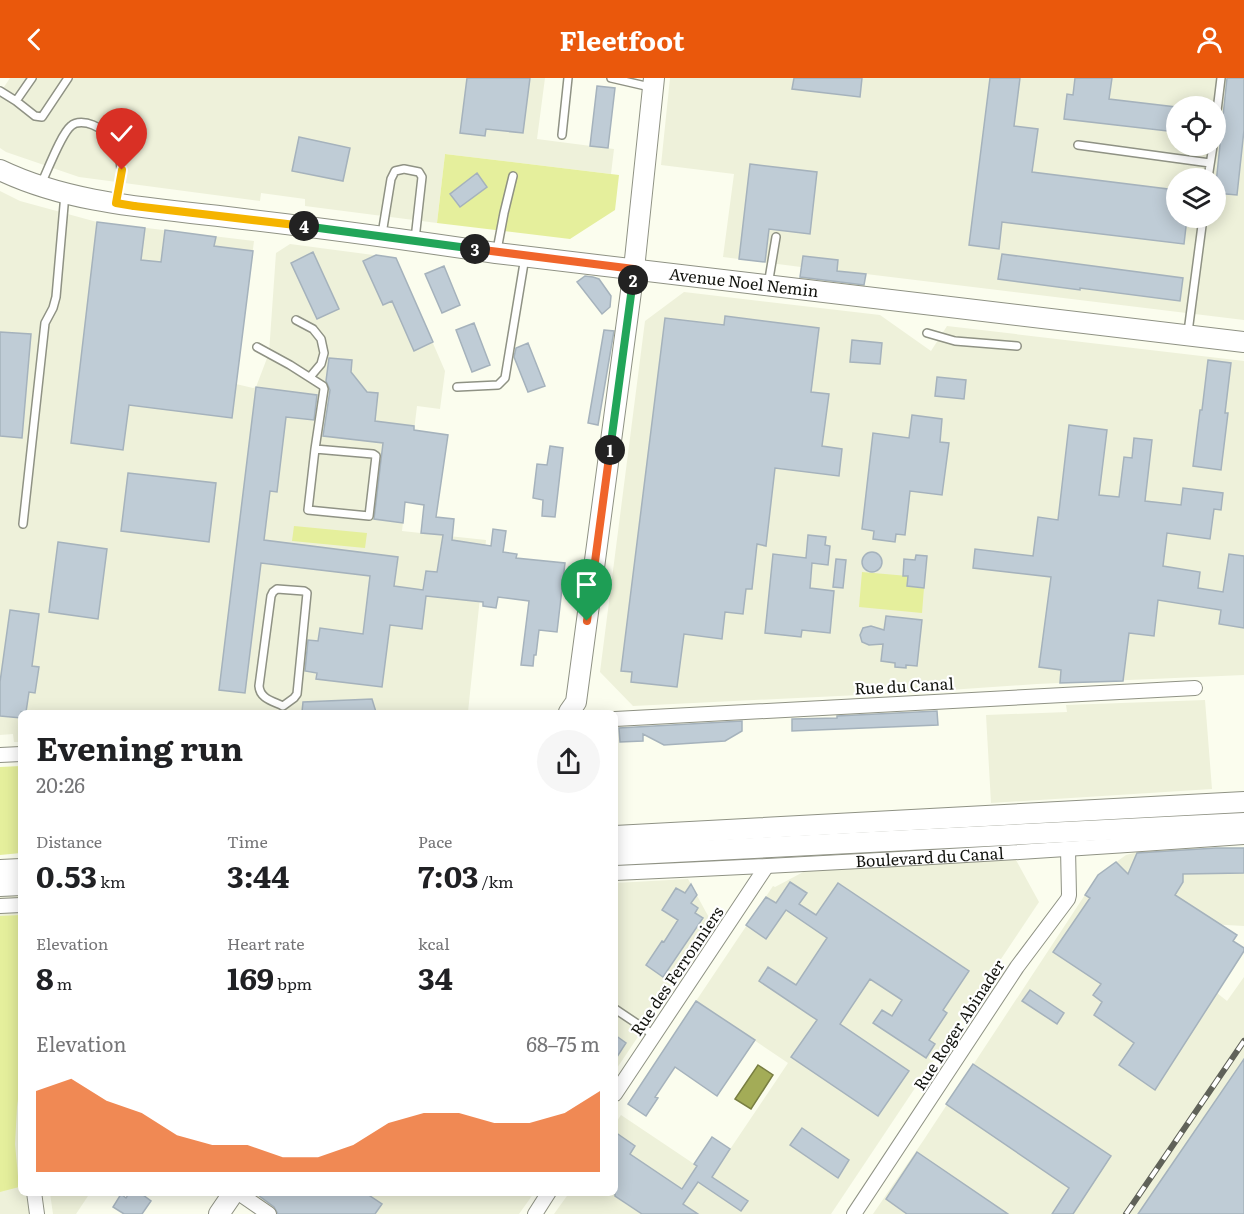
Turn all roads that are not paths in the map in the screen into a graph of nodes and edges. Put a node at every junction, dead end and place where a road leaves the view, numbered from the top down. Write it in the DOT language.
graph roads {
  1 [pos="32,78"];
  2 [pos="68,78"];
  3 [pos="568,78"];
  4 [pos="611,78"];
  5 [pos="1221,78"];
  6 [pos="653,83"];
  7 [pos="0,91"];
  8 [pos="1219,96"];
  9 [pos="16,100"];
  10 [pos="562,135"];
  11 [pos="1078,145"];
  12 [pos="1211,156"];
  13 [pos="1210,164"];
  14 [pos="1209,168"];
  15 [pos="0,170"];
  16 [pos="513,176"];
  17 [pos="40,187"];
  18 [pos="65,193"];
  19 [pos="116,203"];
  20 [pos="1202,228"];
  21 [pos="381,236"];
  22 [pos="776,237"];
  23 [pos="415,241"];
  24 [pos="496,252"];
  25 [pos="525,255"];
  26 [pos="634,269"];
  27 [pos="768,285"];
  28 [pos="296,320"];
  29 [pos="927,333"];
  30 [pos="1188,335"];
  31 [pos="1244,342"];
  32 [pos="1017,346"];
  33 [pos="257,347"];
  34 [pos="310,377"];
  35 [pos="457,387"];
  36 [pos="315,449"];
  37 [pos="23,524"];
  38 [pos="1195,688"];
  39 [pos="284,709"];
  40 [pos="570,710"];
  41 [pos="618,719"];
  42 [pos="18,754"];
  43 [pos="0,755"];
  44 [pos="1244,802"];
  45 [pos="1244,823"];
  46 [pos="618,836"];
  47 [pos="1244,837"];
  48 [pos="1068,849"];
  49 [pos="618,855"];
  50 [pos="766,867"];
  51 [pos="18,868"];
  52 [pos="0,870"];
  53 [pos="618,873"];
  54 [pos="18,885"];
  55 [pos="0,886"];
  56 [pos="18,905"];
  57 [pos="0,906"];
  58 [pos="618,1011"];
  59 [pos="654,1035"];
  60 [pos="618,1089"];
  61 [pos="35,1196"];
  62 [pos="232,1196"];
  63 [pos="241,1196"];
  64 [pos="546,1196"];
  65 [pos="37,1214"];
  66 [pos="219,1214"];
  67 [pos="269,1214"];
  68 [pos="535,1214"];
  69 [pos="854,1214"];
  1 -- 9 [label="lane"];
  2 -- 9 [label="lane"];
  3 -- 10 [label="lane"];
  4 -- 6 [label="lane"];
  5 -- 8 [label="lane"];
  6 -- 26 [label="street"];
  7 -- 9 [label="lane"];
  11 -- 13 [label="lane"];
  12 -- 13 [label="lane"];
  13 -- 14 [label="lane"];
  15 -- 17 [label="street, Avenue Noel Nemin"];
  16 -- 24 [label="lane"];
  17 -- 18 [label="street, Avenue Noel Nemin"];
  17 -- 19 [label="lane"];
  18 -- 19 [label="street, Avenue Noel Nemin"];
  18 -- 37 [label="lane"];
  19 -- 21 [label="street, Avenue Noel Nemin"];
  20 -- 30 [label="lane"];
  21 -- 23 [label="street, Avenue Noel Nemin"];
  21 -- 23 [label="lane"];
  22 -- 27 [label="lane"];
  23 -- 24 [label="street, Avenue Noel Nemin"];
  24 -- 25 [label="street, Avenue Noel Nemin"];
  25 -- 26 [label="street, Avenue Noel Nemin"];
  25 -- 35 [label="lane"];
  26 -- 27 [label="street, Avenue Noel Nemin"];
  26 -- 40 [label="street"];
  27 -- 30 [label="street, Avenue Noel Nemin"];
  28 -- 34 [label="lane"];
  29 -- 32 [label="lane"];
  30 -- 31 [label="street, Avenue Noel Nemin"];
  33 -- 34 [label="lane"];
  34 -- 36 [label="lane"];
  36 -- 36 [label="lane"];
  38 -- 41 [label="street, Rue du Canal"];
  39 -- 39 [label="lane"];
  42 -- 43 [label="street"];
  44 -- 46 [label="street"];
  45 -- 49 [label="street, Boulevard du Canal"];
  47 -- 48 [label="street, Boulevard du Canal"];
  48 -- 50 [label="street, Boulevard du Canal"];
  48 -- 69 [label="street, Rue Roger Abinader"];
  50 -- 53 [label="street, Boulevard du Canal"];
  50 -- 59 [label="street, Rue des Ferronniers"];
  51 -- 52 [label="street"];
  54 -- 55 [label="street"];
  56 -- 57 [label="street"];
  58 -- 59 [label="lane"];
  59 -- 60 [label="street, Rue des Ferronniers"];
  61 -- 65 [label="street"];
  62 -- 66 [label="street"];
  63 -- 67 [label="street"];
  64 -- 68 [label="street"];
}
